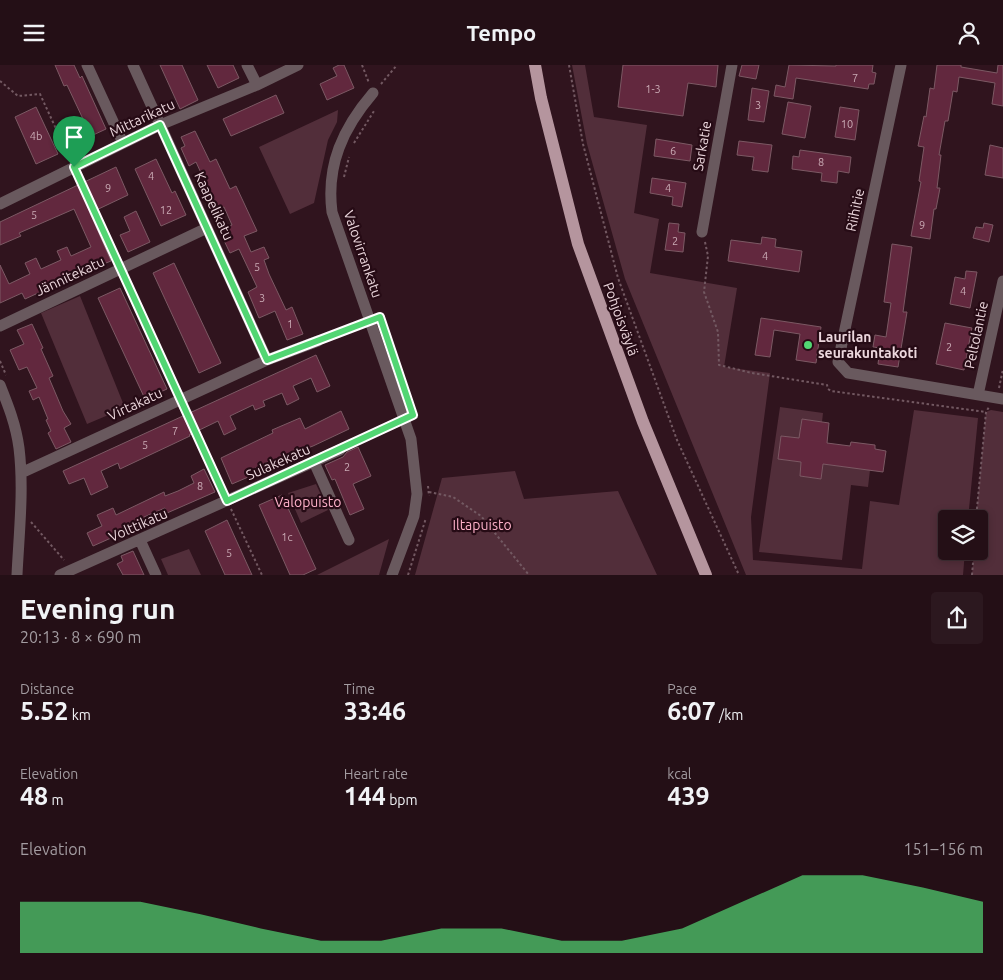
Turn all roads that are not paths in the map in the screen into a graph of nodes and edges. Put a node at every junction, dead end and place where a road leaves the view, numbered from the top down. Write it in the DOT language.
graph roads {
  1 [pos="87,65"];
  2 [pos="133,65"];
  3 [pos="247,65"];
  4 [pos="535,65"];
  5 [pos="732,65"];
  6 [pos="902,65"];
  7 [pos="290,67"];
  8 [pos="257,85"];
  9 [pos="373,93"];
  10 [pos="160,125"];
  11 [pos="123,143"];
  12 [pos="0,203"];
  13 [pos="207,227"];
  14 [pos="702,232"];
  15 [pos="1003,281"];
  16 [pos="0,326"];
  17 [pos="318,341"];
  18 [pos="267,360"];
  19 [pos="0,385"];
  20 [pos="978,395"];
  21 [pos="999,398"];
  22 [pos="340,450"];
  23 [pos="314,462"];
  24 [pos="21,473"];
  25 [pos="227,501"];
  26 [pos="140,541"];
  27 [pos="349,541"];
  28 [pos="17,575"];
  29 [pos="60,575"];
  30 [pos="156,575"];
  31 [pos="392,575"];
  32 [pos="706,575"];
  1 -- 11 [label="street"];
  2 -- 10 [label="street, Kaapelikatu"];
  3 -- 8 [label="street"];
  4 -- 32 [label="main road, Pohjoisväylä"];
  5 -- 14 [label="street, Sarkatie"];
  6 -- 20 [label="street, Riihitie"];
  7 -- 8 [label="street, Mittarikatu"];
  8 -- 10 [label="street, Mittarikatu"];
  9 -- 31 [label="street, Valovirrankatu"];
  10 -- 11 [label="street, Mittarikatu"];
  10 -- 13 [label="street, Kaapelikatu"];
  11 -- 12 [label="street, Mittarikatu"];
  13 -- 16 [label="street, Jännitekatu"];
  13 -- 18 [label="street, Kaapelikatu"];
  15 -- 20 [label="street, Peltolantie"];
  17 -- 18 [label="street, Virtakatu"];
  18 -- 24 [label="street, Virtakatu"];
  19 -- 24 [label="street"];
  20 -- 21 [label="street"];
  22 -- 23 [label="street, Sulakekatu"];
  23 -- 25 [label="street, Sulakekatu"];
  23 -- 27 [label="street"];
  24 -- 28 [label="street"];
  25 -- 26 [label="street, Volttikatu"];
  26 -- 29 [label="street, Volttikatu"];
  26 -- 30 [label="street"];
}
